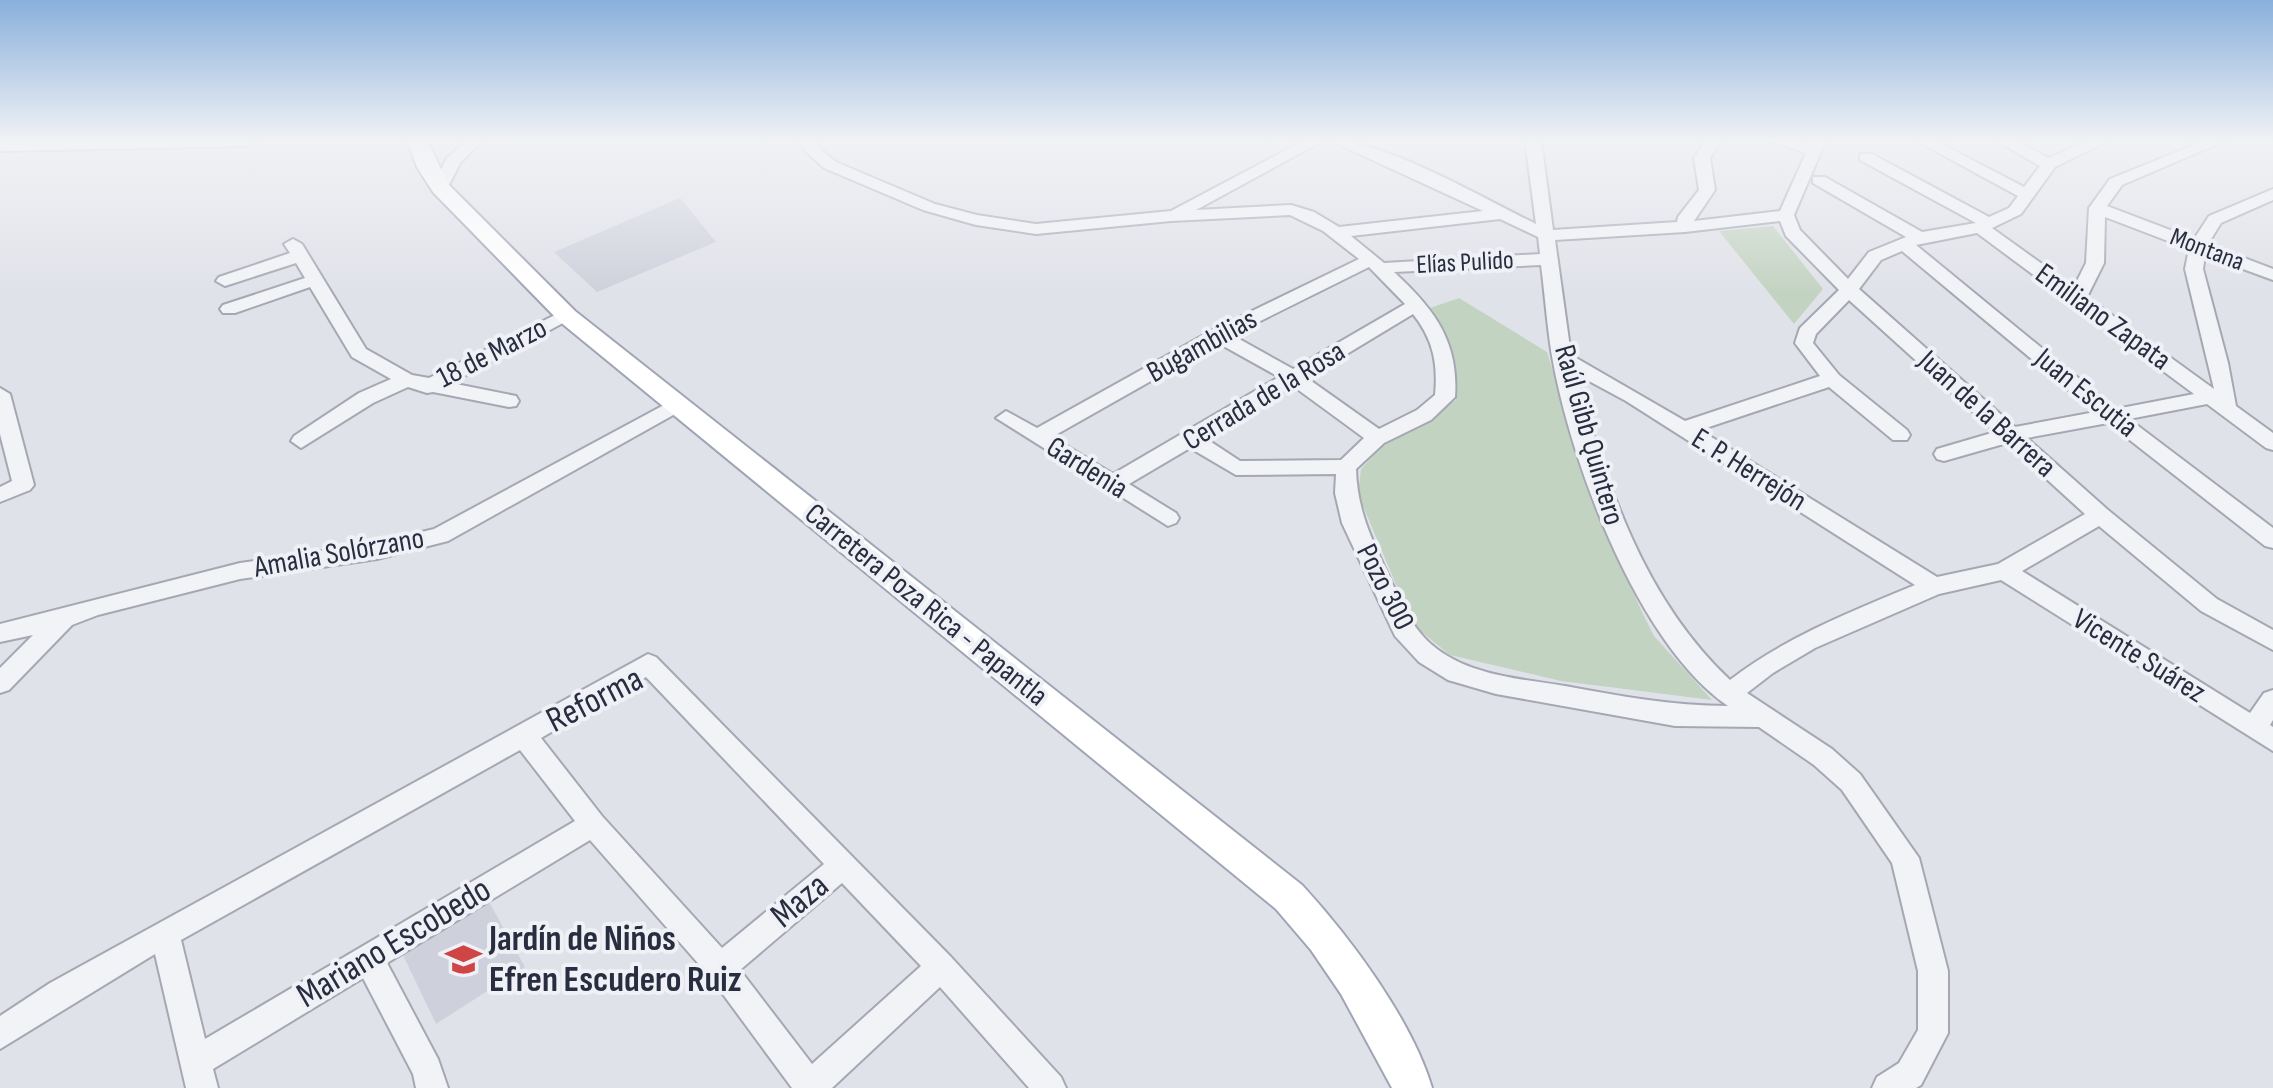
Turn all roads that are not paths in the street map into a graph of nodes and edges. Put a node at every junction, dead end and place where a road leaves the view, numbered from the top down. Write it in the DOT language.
graph roads {
  1 [pos="443,191"];
  2 [pos="891,191"];
  3 [pos="1219,191"];
  4 [pos="1454,191"];
  5 [pos="1540,191"];
  6 [pos="1706,191"];
  7 [pos="1797,191"];
  8 [pos="1836,191"];
  9 [pos="1925,191"];
  10 [pos="2020,191"];
  11 [pos="2031,191"];
  12 [pos="2110,191"];
  13 [pos="2273,194"];
  14 [pos="2028,195"];
  15 [pos="2097,208"];
  16 [pos="1502,214"];
  17 [pos="1786,215"];
  18 [pos="1171,216"];
  19 [pos="1985,225"];
  20 [pos="1685,227"];
  21 [pos="1340,232"];
  22 [pos="1546,235"];
  23 [pos="1911,240"];
  24 [pos="2198,247"];
  25 [pos="1550,259"];
  26 [pos="1375,264"];
  27 [pos="2273,275"];
  28 [pos="315,280"];
  29 [pos="225,281"];
  30 [pos="1849,290"];
  31 [pos="2077,298"];
  32 [pos="1414,306"];
  33 [pos="229,309"];
  34 [pos="567,316"];
  35 [pos="1218,335"];
  36 [pos="1562,358"];
  37 [pos="1296,376"];
  38 [pos="1832,379"];
  39 [pos="406,380"];
  40 [pos="427,387"];
  41 [pos="0,394"];
  42 [pos="509,401"];
  43 [pos="2219,402"];
  44 [pos="677,404"];
  45 [pos="2111,415"];
  46 [pos="1006,418"];
  47 [pos="1682,429"];
  48 [pos="1900,435"];
  49 [pos="2010,435"];
  50 [pos="1037,437"];
  51 [pos="1377,438"];
  52 [pos="1193,440"];
  53 [pos="301,441"];
  54 [pos="2273,443"];
  55 [pos="1944,454"];
  56 [pos="1346,467"];
  57 [pos="1113,484"];
  58 [pos="0,495"];
  59 [pos="2100,515"];
  60 [pos="1168,518"];
  61 [pos="2273,540"];
  62 [pos="2004,571"];
  63 [pos="1934,586"];
  64 [pos="64,619"];
  65 [pos="0,633"];
  66 [pos="2273,641"];
  67 [pos="0,683"];
  68 [pos="1729,694"];
  69 [pos="2273,700"];
  70 [pos="1759,717"];
  71 [pos="2264,734"];
  72 [pos="525,737"];
  73 [pos="593,824"];
  74 [pos="843,865"];
  75 [pos="165,934"];
  76 [pos="369,959"];
  77 [pos="941,967"];
  78 [pos="721,968"];
  79 [pos="33,1011"];
  80 [pos="0,1023"];
  81 [pos="0,1034"];
  82 [pos="199,1075"];
  83 [pos="432,1088"];
  84 [pos="810,1088"];
  85 [pos="1050,1088"];
  86 [pos="1412,1088"];
  87 [pos="1888,1088"];
  1 -- 34 [label="main road, Carretera Poza Rica - Papantla"];
  2 -- 18 [label="street"];
  3 -- 18 [label="street"];
  4 -- 16 [label="street"];
  5 -- 22 [label="street, Raúl Gibb Quintero"];
  6 -- 20 [label="street"];
  7 -- 17 [label="street"];
  8 -- 23 [label="street, Juan Escutia"];
  9 -- 19 [label="street, Emiliano Zapata"];
  10 -- 14 [label="street"];
  11 -- 14 [label="street"];
  12 -- 15 [label="street"];
  13 -- 24 [label="street"];
  14 -- 19 [label="street"];
  15 -- 24 [label="street, Montana"];
  15 -- 31 [label="street"];
  16 -- 21 [label="street"];
  16 -- 22 [label="street"];
  17 -- 20 [label="street"];
  17 -- 30 [label="street, Juan de la Barrera"];
  18 -- 21 [label="street"];
  19 -- 23 [label="street"];
  19 -- 31 [label="street, Emiliano Zapata"];
  20 -- 22 [label="street"];
  21 -- 26 [label="street"];
  22 -- 25 [label="street, Raúl Gibb Quintero"];
  23 -- 30 [label="street"];
  23 -- 45 [label="street, Juan Escutia"];
  24 -- 27 [label="street, Montana"];
  24 -- 43 [label="street, Emiliano Zapata"];
  25 -- 26 [label="street, Elías Pulido"];
  25 -- 36 [label="street, Raúl Gibb Quintero"];
  26 -- 32 [label="street"];
  26 -- 35 [label="street, Bugambilias"];
  28 -- 29 [label="street, 18 de Marzo"];
  28 -- 33 [label="street"];
  28 -- 39 [label="street, 18 de Marzo"];
  30 -- 38 [label="street"];
  30 -- 49 [label="street, Juan de la Barrera"];
  31 -- 43 [label="street, Emiliano Zapata"];
  32 -- 37 [label="street, Cerrada de la Rosa"];
  32 -- 51 [label="street"];
  34 -- 40 [label="street, 18 de Marzo"];
  34 -- 44 [label="main road, Carretera Poza Rica - Papantla"];
  35 -- 37 [label="street"];
  35 -- 50 [label="street, Bugambilias"];
  36 -- 47 [label="street, E. P. Herrejón"];
  36 -- 68 [label="street, Raúl Gibb Quintero"];
  37 -- 51 [label="street"];
  37 -- 52 [label="street, Cerrada de la Rosa"];
  38 -- 47 [label="street"];
  38 -- 48 [label="street"];
  39 -- 40 [label="street, 18 de Marzo"];
  39 -- 53 [label="street"];
  40 -- 42 [label="street"];
  41 -- 58 [label="street"];
  43 -- 45 [label="street"];
  43 -- 54 [label="street, Emiliano Zapata"];
  44 -- 64 [label="street, Amalia Solórzano"];
  44 -- 86 [label="main road, Carretera Poza Rica - Papantla"];
  45 -- 49 [label="street"];
  45 -- 61 [label="street, Juan Escutia"];
  46 -- 50 [label="street, Gardenia"];
  47 -- 63 [label="street, E. P. Herrejón"];
  49 -- 55 [label="street"];
  49 -- 59 [label="street, Juan de la Barrera"];
  50 -- 57 [label="street, Gardenia"];
  51 -- 56 [label="street"];
  52 -- 56 [label="street"];
  52 -- 57 [label="street, Cerrada de la Rosa"];
  56 -- 70 [label="street, Pozo 300"];
  57 -- 60 [label="street, Gardenia"];
  59 -- 62 [label="street"];
  59 -- 66 [label="street, Juan de la Barrera"];
  62 -- 63 [label="street"];
  62 -- 71 [label="street, Vicente Suárez"];
  63 -- 68 [label="street"];
  64 -- 65 [label="street"];
  64 -- 67 [label="street, Amalia Solórzano"];
  68 -- 70 [label="street, Raúl Gibb Quintero"];
  69 -- 71 [label="street"];
  70 -- 87 [label="street, Raúl Gibb Quintero"];
  72 -- 73 [label="street"];
  72 -- 74 [label="street, Reforma"];
  72 -- 75 [label="street, Reforma"];
  73 -- 76 [label="street, Mariano Escobedo"];
  73 -- 78 [label="street"];
  74 -- 77 [label="street, Reforma"];
  74 -- 78 [label="street, Maza"];
  75 -- 79 [label="street, Reforma"];
  75 -- 82 [label="street"];
  76 -- 82 [label="street, Mariano Escobedo"];
  76 -- 83 [label="street"];
  77 -- 84 [label="street"];
  77 -- 85 [label="street, Reforma"];
  78 -- 84 [label="street"];
  79 -- 80 [label="street, Reforma"];
  79 -- 81 [label="street, Reforma"];
}
